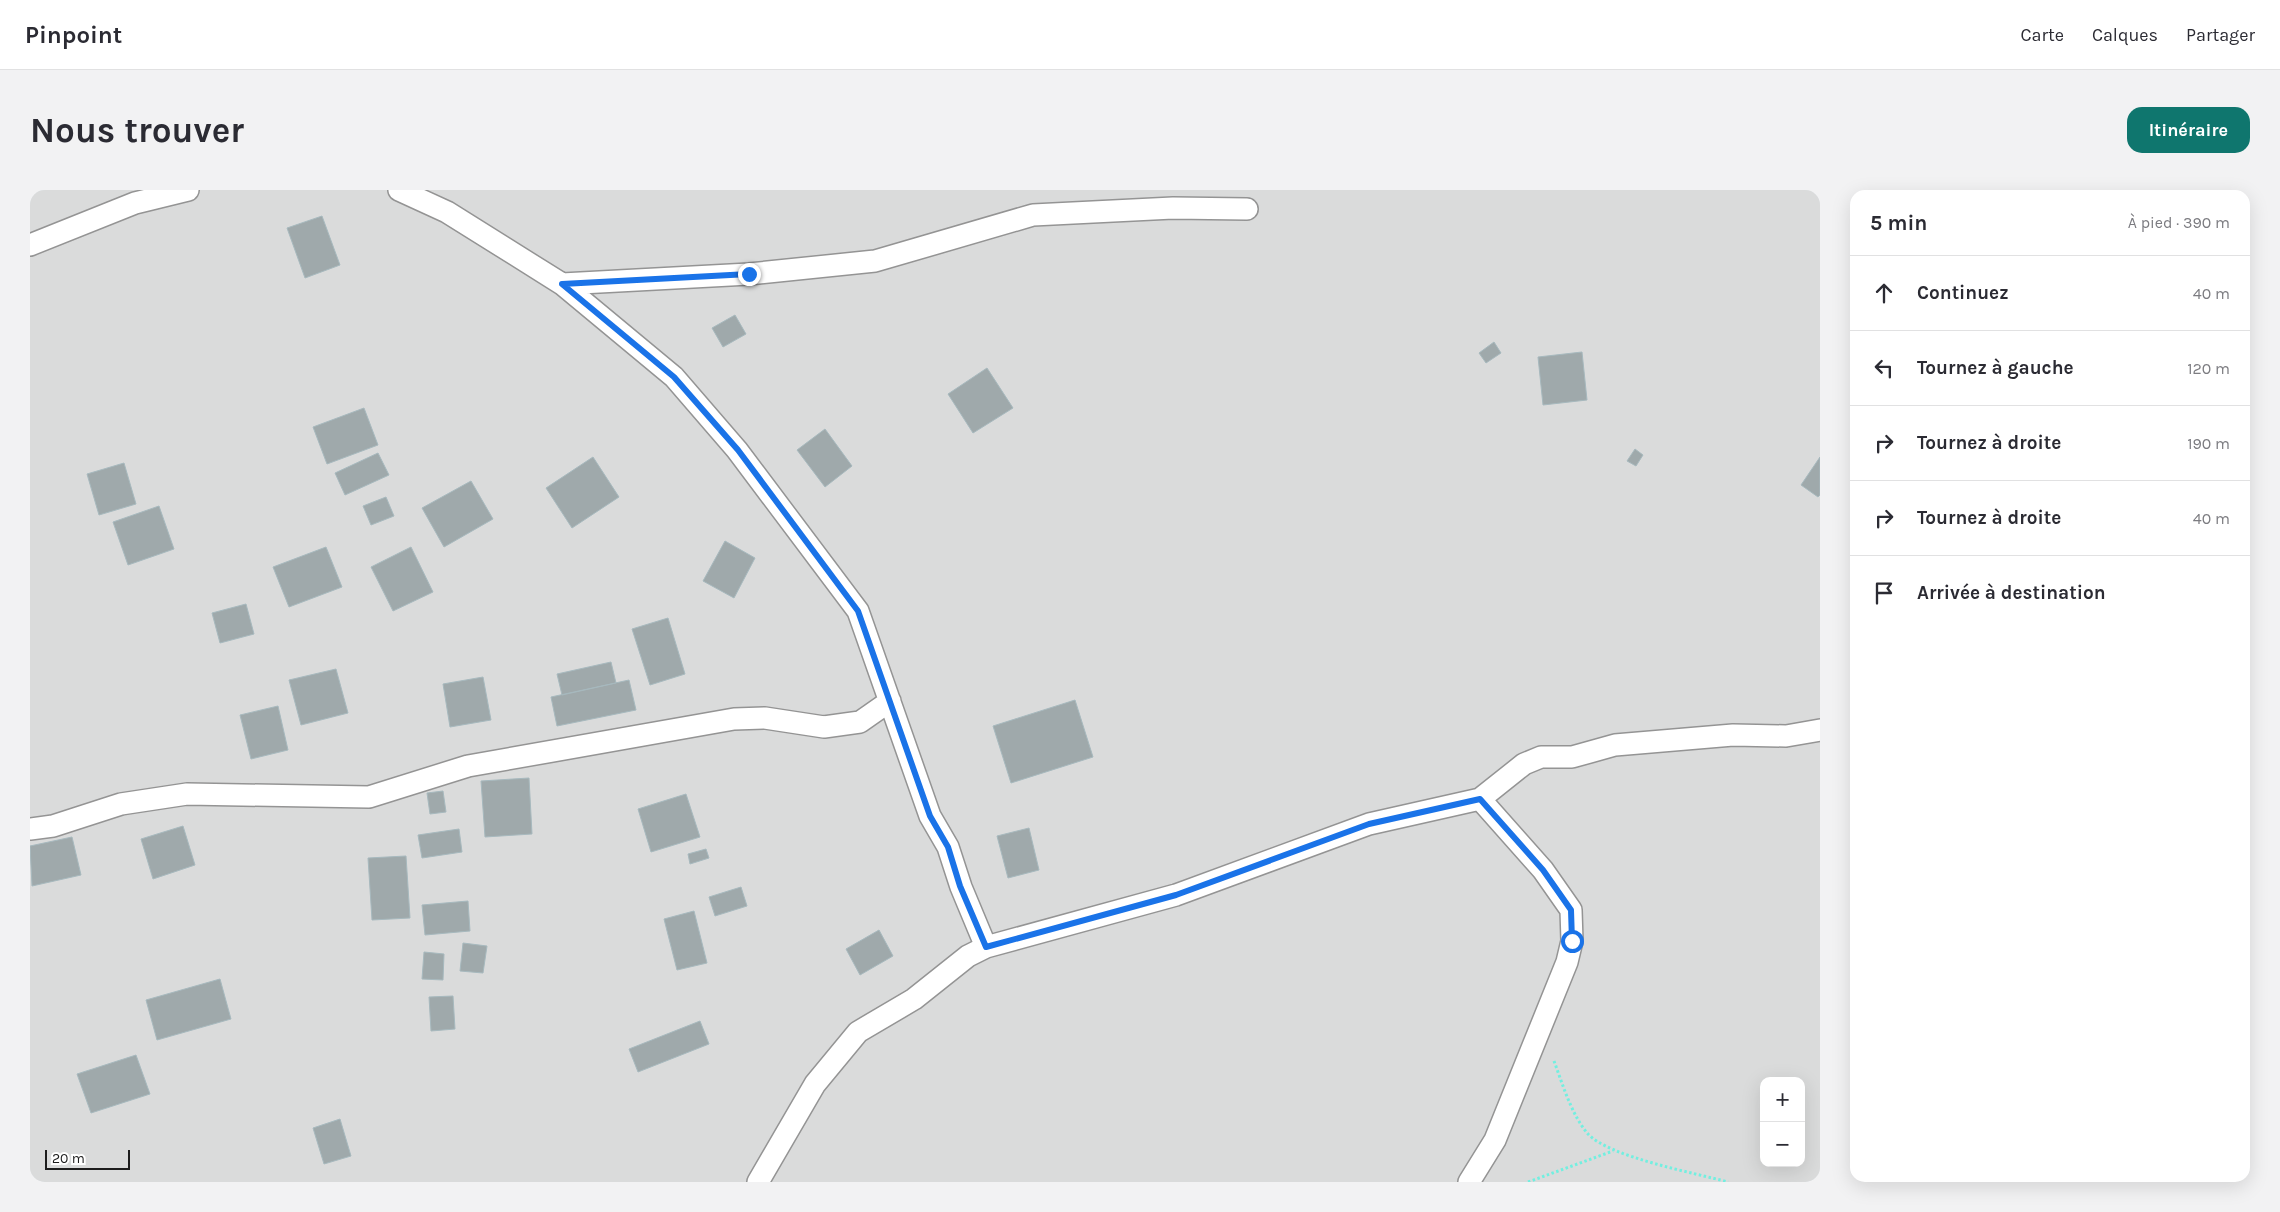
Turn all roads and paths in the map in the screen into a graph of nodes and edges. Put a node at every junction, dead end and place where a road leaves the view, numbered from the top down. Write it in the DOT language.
graph roads {
  1 [pos="188,190"];
  2 [pos="399,190"];
  3 [pos="1247,209"];
  4 [pos="30,245"];
  5 [pos="562,284"];
  6 [pos="890,701"];
  7 [pos="1820,730"];
  8 [pos="1480,799"];
  9 [pos="30,829"];
  10 [pos="986,947"];
  11 [pos="1555,1051"];
  12 [pos="1613,1151"];
  13 [pos="758,1182"];
  14 [pos="1469,1182"];
  15 [pos="1528,1182"];
  16 [pos="1728,1182"];
  1 -- 4 [label="street"];
  2 -- 5 [label="street"];
  3 -- 5 [label="street"];
  5 -- 6 [label="street"];
  6 -- 9 [label="street"];
  6 -- 10 [label="street"];
  7 -- 8 [label="street"];
  8 -- 10 [label="street"];
  8 -- 14 [label="street"];
  10 -- 13 [label="street"];
  11 -- 12 [label="path"];
  12 -- 15 [label="path"];
  12 -- 16 [label="path"];
}
